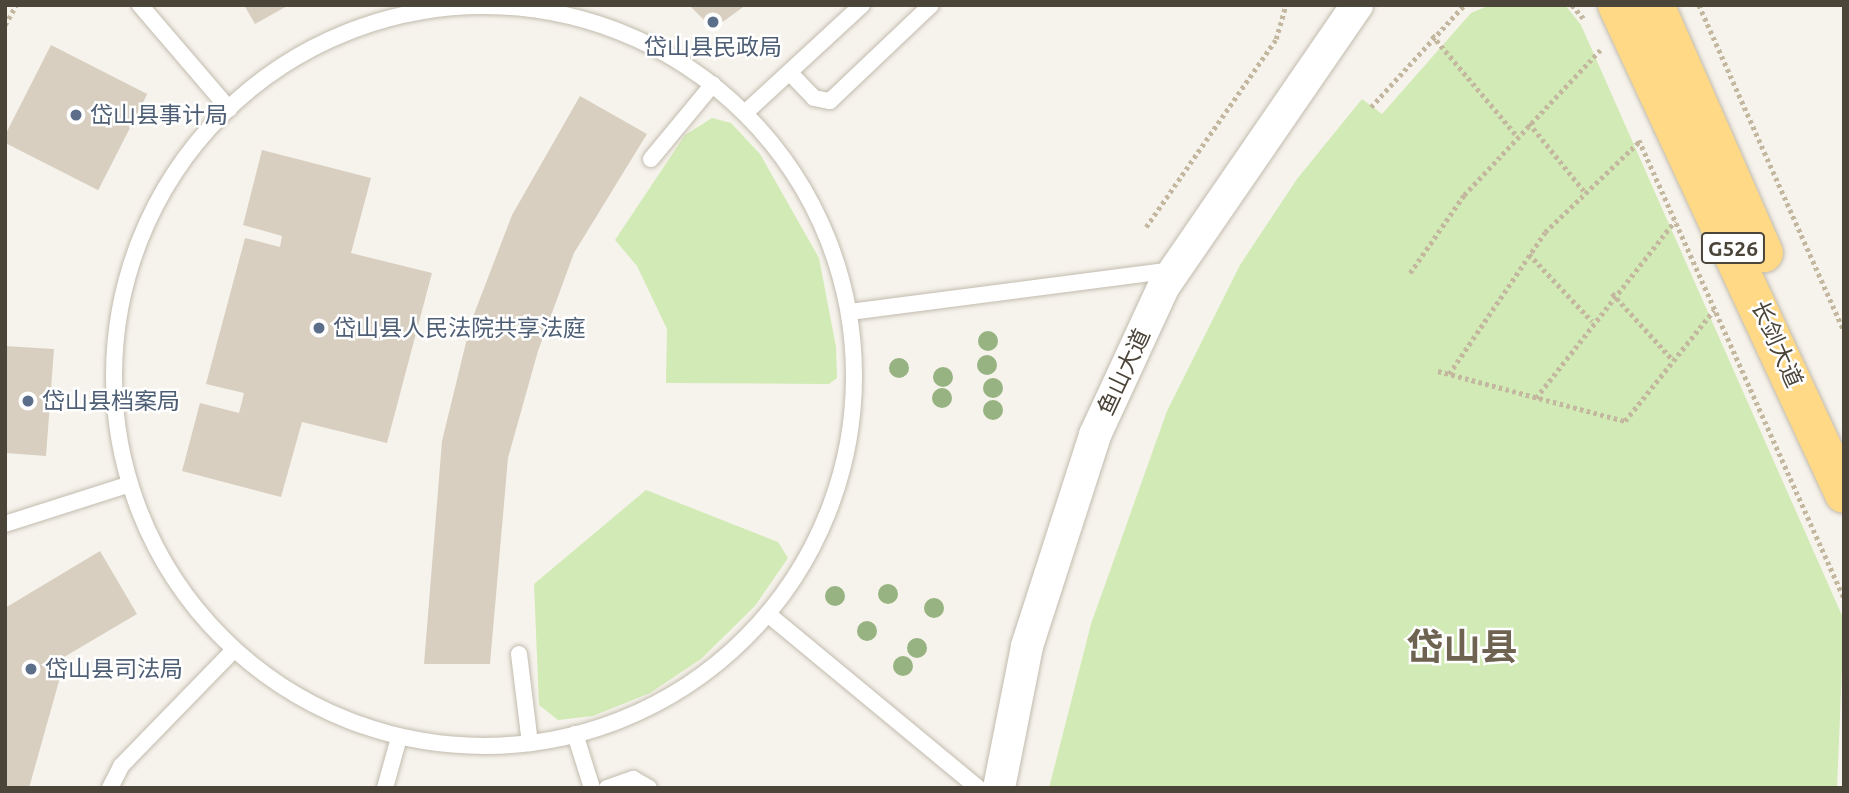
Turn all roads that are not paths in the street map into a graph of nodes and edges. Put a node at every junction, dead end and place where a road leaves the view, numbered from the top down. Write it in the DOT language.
graph roads {
  1 [pos="140,5"];
  2 [pos="862,5"];
  3 [pos="930,5"];
  4 [pos="1357,5"];
  5 [pos="1655,5"];
  6 [pos="391,11"];
  7 [pos="586,12"];
  8 [pos="1603,15"];
  9 [pos="791,74"];
  10 [pos="713,84"];
  11 [pos="229,109"];
  12 [pos="746,112"];
  13 [pos="651,159"];
  14 [pos="1175,270"];
  15 [pos="850,312"];
  16 [pos="1844,435"];
  17 [pos="127,485"];
  18 [pos="1844,494"];
  19 [pos="5,524"];
  20 [pos="768,615"];
  21 [pos="232,652"];
  22 [pos="519,654"];
  23 [pos="575,734"];
  24 [pos="399,738"];
  25 [pos="530,743"];
  26 [pos="110,788"];
  27 [pos="384,788"];
  28 [pos="592,788"];
  29 [pos="607,788"];
  30 [pos="649,788"];
  31 [pos="978,788"];
  32 [pos="999,788"];
  1 -- 11 [label="lane"];
  2 -- 9 [label="lane"];
  3 -- 9 [label="lane"];
  4 -- 14 [label="street, 鱼山大道"];
  5 -- 16 [label="highway, 长剑大道 / G526"];
  6 -- 7 [label="lane"];
  6 -- 11 [label="lane"];
  7 -- 10 [label="lane"];
  8 -- 18 [label="highway, 长剑大道 / G526"];
  9 -- 12 [label="lane"];
  10 -- 12 [label="lane"];
  10 -- 13 [label="lane"];
  11 -- 17 [label="lane"];
  12 -- 15 [label="lane"];
  14 -- 15 [label="lane"];
  14 -- 32 [label="street, 鱼山大道"];
  15 -- 20 [label="lane"];
  17 -- 19 [label="lane"];
  17 -- 21 [label="lane"];
  20 -- 23 [label="lane"];
  20 -- 31 [label="lane"];
  21 -- 24 [label="lane"];
  21 -- 26 [label="lane"];
  22 -- 25 [label="lane"];
  23 -- 25 [label="lane"];
  23 -- 28 [label="lane"];
  24 -- 25 [label="lane"];
  24 -- 27 [label="lane"];
  29 -- 30 [label="lane"];
}
